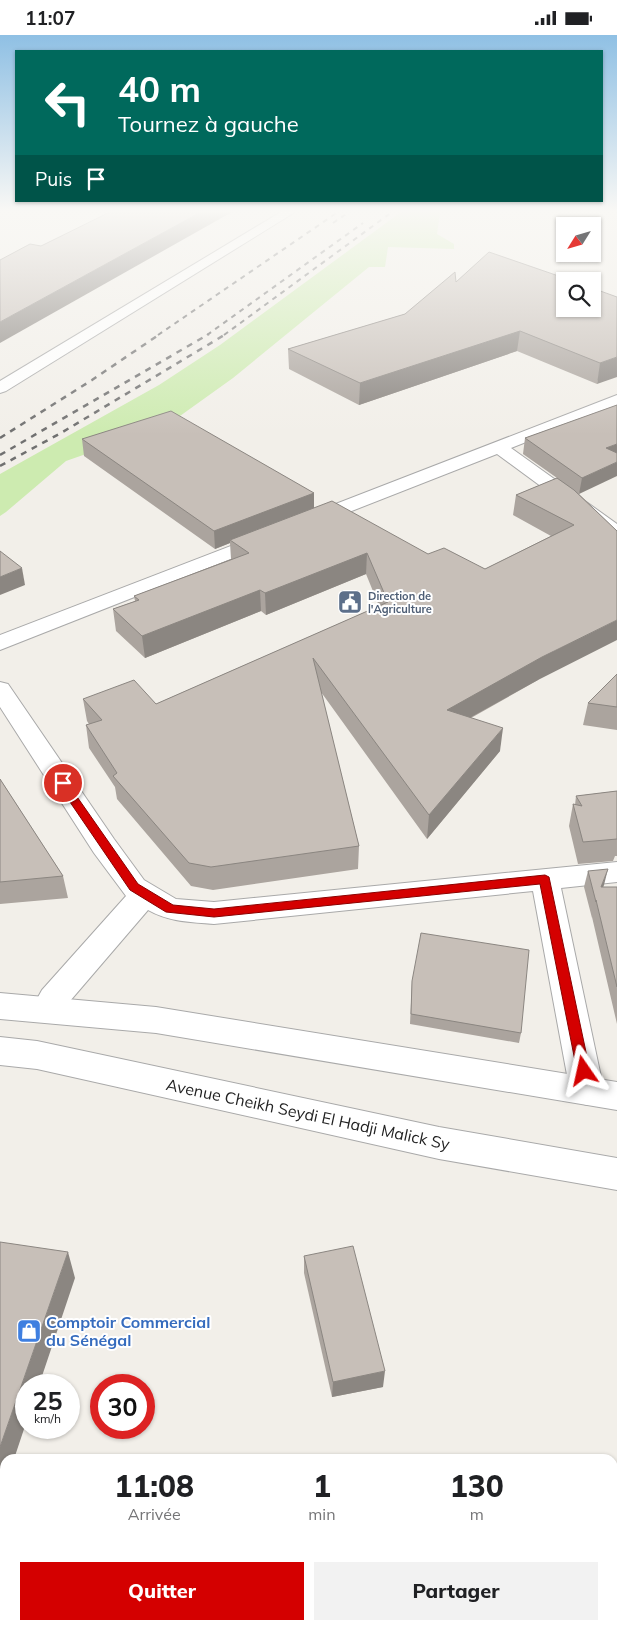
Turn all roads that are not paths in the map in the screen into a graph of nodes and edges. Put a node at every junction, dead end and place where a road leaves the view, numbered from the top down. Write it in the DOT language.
graph roads {
  1 [pos="167,286"];
  2 [pos="0,388"];
  3 [pos="617,400"];
  4 [pos="499,447"];
  5 [pos="617,533"];
  6 [pos="0,643"];
  7 [pos="0,689"];
  8 [pos="617,872"];
  9 [pos="545,880"];
  10 [pos="145,894"];
  11 [pos="0,988"];
  12 [pos="53,999"];
  13 [pos="0,1006"];
  14 [pos="156,1020"];
  15 [pos="0,1051"];
  16 [pos="602,1093"];
  17 [pos="617,1174"];
  1 -- 2 [label="street"];
  3 -- 4 [label="street"];
  4 -- 5 [label="street"];
  4 -- 6 [label="street"];
  7 -- 10 [label="street"];
  8 -- 9 [label="street"];
  9 -- 10 [label="street"];
  9 -- 16 [label="street"];
  10 -- 12 [label="street"];
  11 -- 12 [label="street"];
  12 -- 14 [label="street"];
  13 -- 14 [label="street"];
  14 -- 16 [label="street"];
  15 -- 17 [label="street, Avenue Cheikh Seydi El Hadji Malick Sy"];
}
